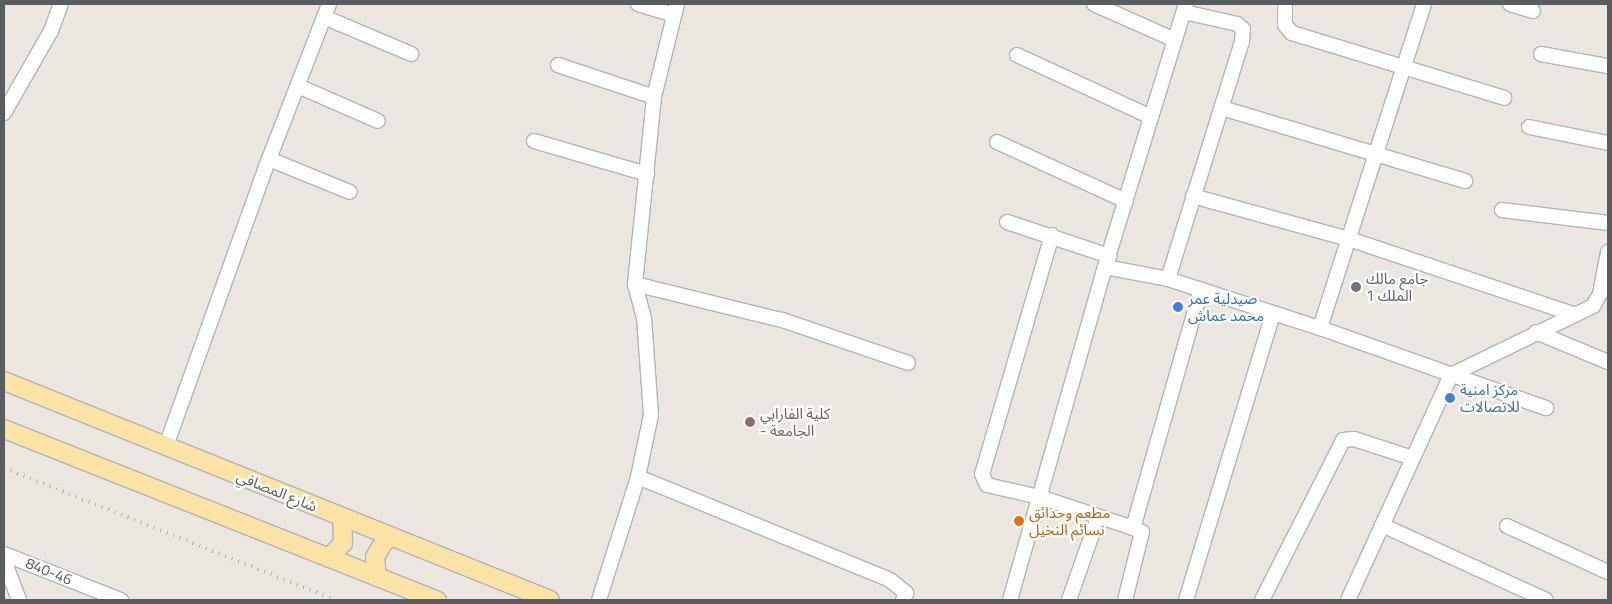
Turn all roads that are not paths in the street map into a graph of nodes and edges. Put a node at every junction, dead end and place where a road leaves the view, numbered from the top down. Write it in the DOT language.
graph roads {
  1 [pos="61,4"];
  2 [pos="638,4"];
  3 [pos="1094,4"];
  4 [pos="1285,4"];
  5 [pos="1424,4"];
  6 [pos="1510,4"];
  7 [pos="1185,8"];
  8 [pos="675,9"];
  9 [pos="327,10"];
  10 [pos="1533,11"];
  11 [pos="1175,40"];
  12 [pos="411,54"];
  13 [pos="1541,54"];
  14 [pos="1017,55"];
  15 [pos="558,65"];
  16 [pos="1608,66"];
  17 [pos="1403,69"];
  18 [pos="298,86"];
  19 [pos="654,97"];
  20 [pos="1504,98"];
  21 [pos="1222,108"];
  22 [pos="4,113"];
  23 [pos="1151,117"];
  24 [pos="378,121"];
  25 [pos="1528,127"];
  26 [pos="534,141"];
  27 [pos="997,142"];
  28 [pos="1608,143"];
  29 [pos="1375,156"];
  30 [pos="269,159"];
  31 [pos="647,174"];
  32 [pos="1465,181"];
  33 [pos="350,192"];
  34 [pos="1193,196"];
  35 [pos="1126,201"];
  36 [pos="1502,210"];
  37 [pos="1007,222"];
  38 [pos="1608,223"];
  39 [pos="1052,235"];
  40 [pos="1349,239"];
  41 [pos="1608,252"];
  42 [pos="1107,261"];
  43 [pos="1168,280"];
  44 [pos="635,284"];
  45 [pos="1201,290"];
  46 [pos="1604,295"];
  47 [pos="1274,313"];
  48 [pos="1576,315"];
  49 [pos="1320,328"];
  50 [pos="1536,332"];
  51 [pos="1608,362"];
  52 [pos="908,363"];
  53 [pos="1451,375"];
  54 [pos="4,381"];
  55 [pos="1546,408"];
  56 [pos="4,429"];
  57 [pos="166,446"];
  58 [pos="1413,458"];
  59 [pos="638,477"];
  60 [pos="1040,497"];
  61 [pos="1098,517"];
  62 [pos="342,518"];
  63 [pos="1382,525"];
  64 [pos="1508,526"];
  65 [pos="1133,528"];
  66 [pos="391,537"];
  67 [pos="4,554"];
  68 [pos="329,558"];
  69 [pos="4,560"];
  70 [pos="1608,572"];
  71 [pos="377,577"];
  72 [pos="19,600"];
  73 [pos="122,600"];
  74 [pos="437,600"];
  75 [pos="550,600"];
  76 [pos="599,600"];
  77 [pos="903,600"];
  78 [pos="1010,600"];
  79 [pos="1069,600"];
  80 [pos="1125,600"];
  81 [pos="1186,600"];
  82 [pos="1262,600"];
  83 [pos="1348,600"];
  84 [pos="1546,600"];
  1 -- 22 [label="street"];
  2 -- 8 [label="street"];
  3 -- 11 [label="street"];
  4 -- 17 [label="street"];
  5 -- 17 [label="street"];
  6 -- 10 [label="street"];
  7 -- 11 [label="street"];
  7 -- 21 [label="street"];
  8 -- 19 [label="street"];
  9 -- 12 [label="street"];
  9 -- 18 [label="street"];
  11 -- 23 [label="street"];
  13 -- 16 [label="street"];
  14 -- 23 [label="street"];
  15 -- 19 [label="street"];
  17 -- 20 [label="street"];
  17 -- 29 [label="street"];
  18 -- 24 [label="street"];
  18 -- 30 [label="street"];
  19 -- 31 [label="street"];
  21 -- 29 [label="street"];
  21 -- 34 [label="street"];
  23 -- 35 [label="street"];
  25 -- 28 [label="street"];
  26 -- 31 [label="street"];
  27 -- 35 [label="street"];
  29 -- 32 [label="street"];
  29 -- 40 [label="street"];
  30 -- 33 [label="street"];
  30 -- 57 [label="street"];
  31 -- 44 [label="street"];
  34 -- 40 [label="street"];
  34 -- 43 [label="street"];
  35 -- 42 [label="street"];
  36 -- 38 [label="street"];
  37 -- 39 [label="street"];
  39 -- 42 [label="street"];
  39 -- 60 [label="street"];
  40 -- 48 [label="street"];
  40 -- 49 [label="street"];
  41 -- 46 [label="street"];
  42 -- 43 [label="street"];
  42 -- 60 [label="street"];
  43 -- 45 [label="street"];
  44 -- 52 [label="street"];
  44 -- 59 [label="street"];
  45 -- 47 [label="street"];
  45 -- 65 [label="street"];
  46 -- 48 [label="street"];
  47 -- 49 [label="street"];
  47 -- 81 [label="street"];
  48 -- 50 [label="street"];
  49 -- 53 [label="street"];
  50 -- 51 [label="street"];
  50 -- 53 [label="street"];
  53 -- 55 [label="street"];
  53 -- 58 [label="street"];
  54 -- 57 [label="main road, شارع المصافي"];
  56 -- 68 [label="main road"];
  57 -- 62 [label="main road, شارع المصافي"];
  58 -- 63 [label="street"];
  58 -- 82 [label="street"];
  59 -- 76 [label="street"];
  59 -- 77 [label="street"];
  60 -- 61 [label="street"];
  60 -- 78 [label="street"];
  61 -- 65 [label="street"];
  61 -- 79 [label="street"];
  62 -- 66 [label="main road, شارع المصافي"];
  62 -- 68 [label="main road"];
  63 -- 83 [label="street"];
  63 -- 84 [label="street"];
  64 -- 70 [label="street"];
  65 -- 80 [label="street"];
  66 -- 71 [label="main road"];
  66 -- 75 [label="main road, شارع المصافي"];
  67 -- 73 [label="street, 840-46"];
  68 -- 71 [label="main road"];
  69 -- 72 [label="street"];
  71 -- 74 [label="main road"];
}
